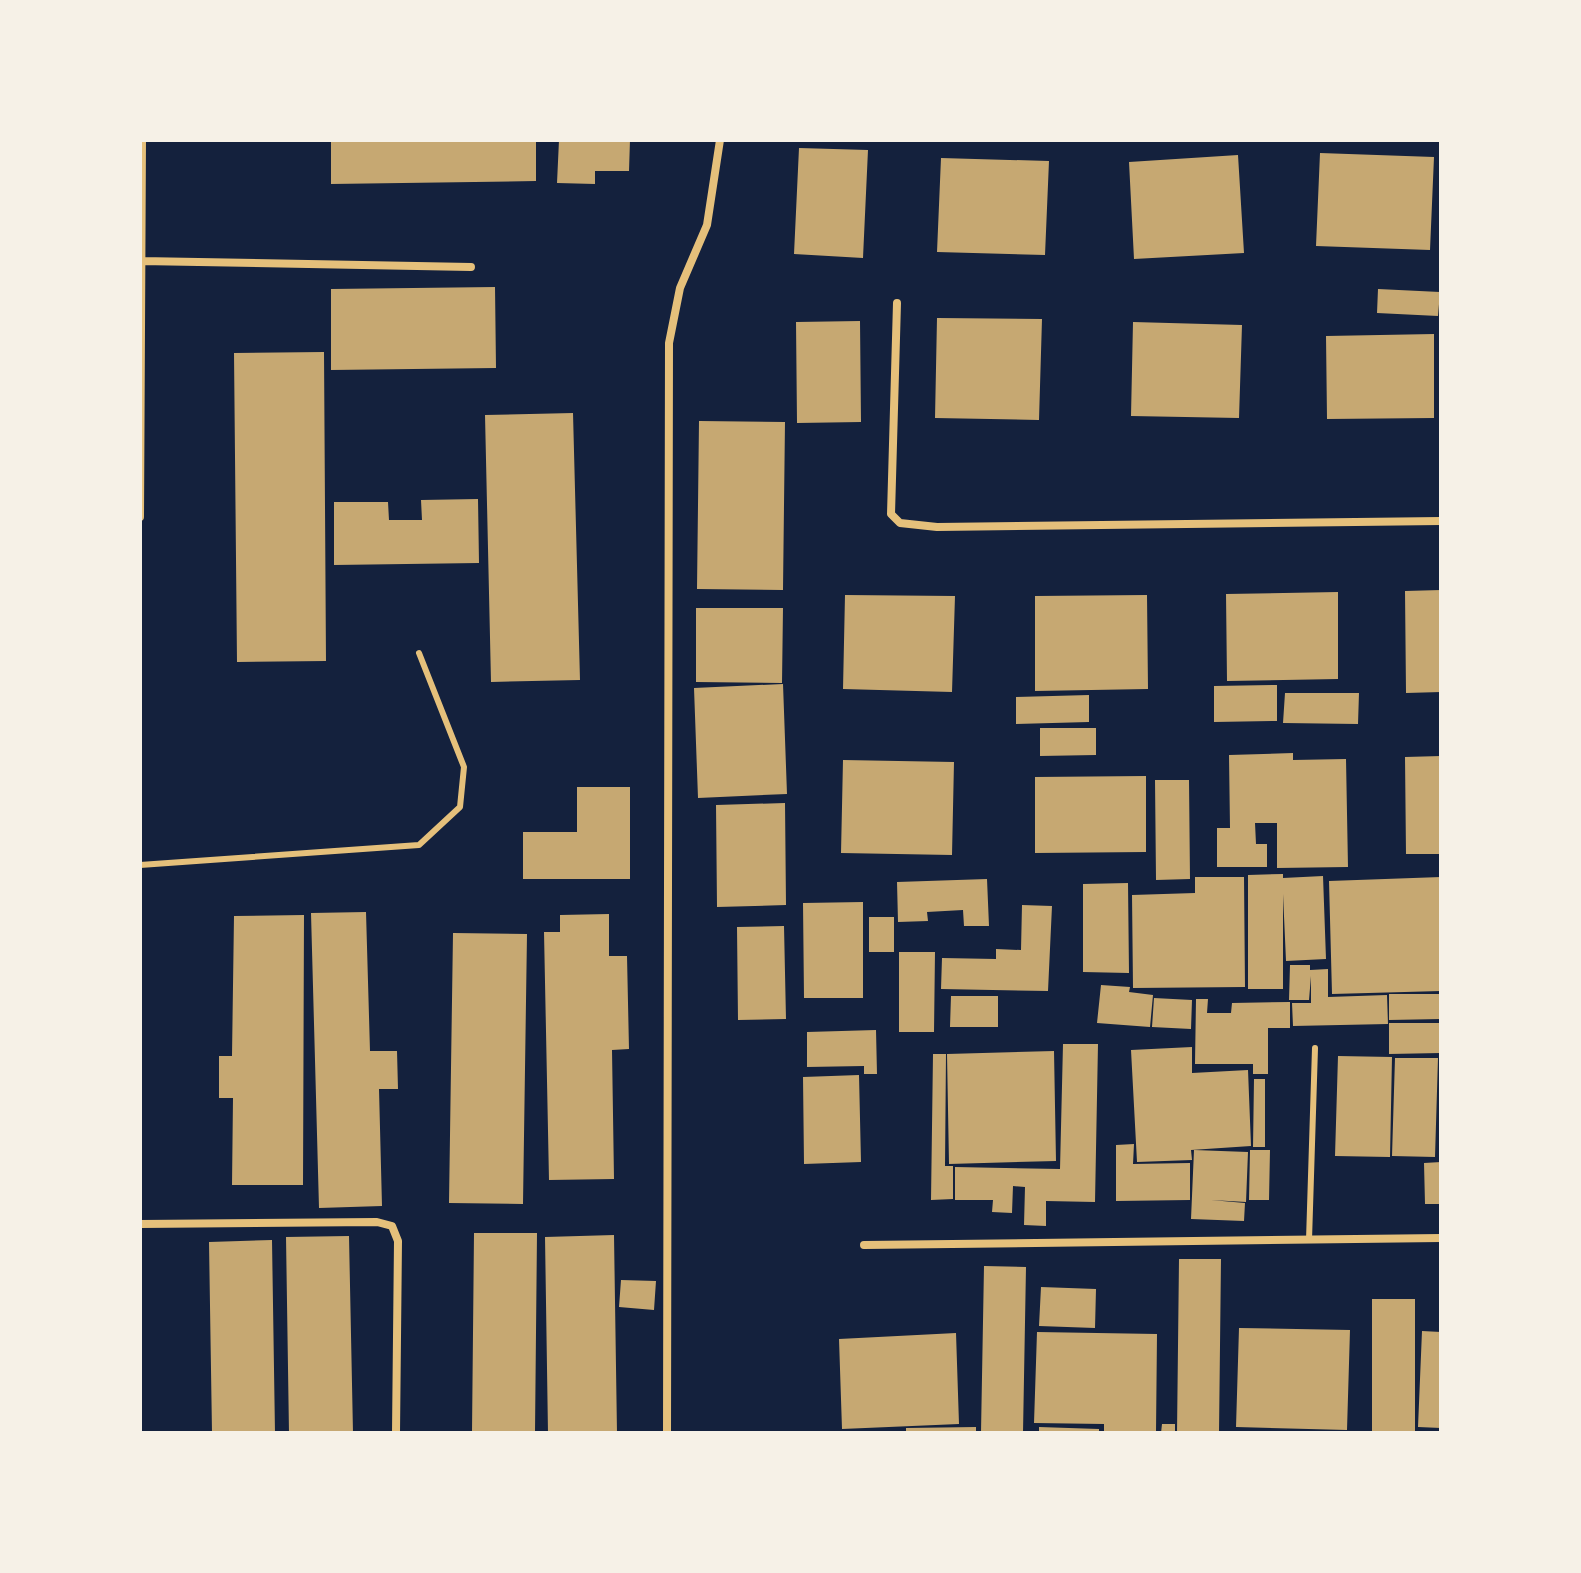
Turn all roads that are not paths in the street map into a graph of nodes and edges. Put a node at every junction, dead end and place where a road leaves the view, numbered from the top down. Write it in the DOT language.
graph roads {
  1 [pos="142,140"];
  2 [pos="720,140"];
  3 [pos="141,261"];
  4 [pos="471,267"];
  5 [pos="897,303"];
  6 [pos="140,517"];
  7 [pos="1441,521"];
  8 [pos="419,653"];
  9 [pos="140,865"];
  10 [pos="1315,1048"];
  11 [pos="140,1224"];
  12 [pos="1441,1238"];
  13 [pos="1309,1240"];
  14 [pos="864,1245"];
  15 [pos="396,1433"];
  16 [pos="667,1433"];
  1 -- 3 [label="street"];
  2 -- 16 [label="street"];
  3 -- 4 [label="street"];
  3 -- 6 [label="street"];
  5 -- 7 [label="street"];
  8 -- 9 [label="lane"];
  10 -- 13 [label="lane"];
  11 -- 15 [label="street"];
  12 -- 13 [label="street"];
  13 -- 14 [label="street"];
}
